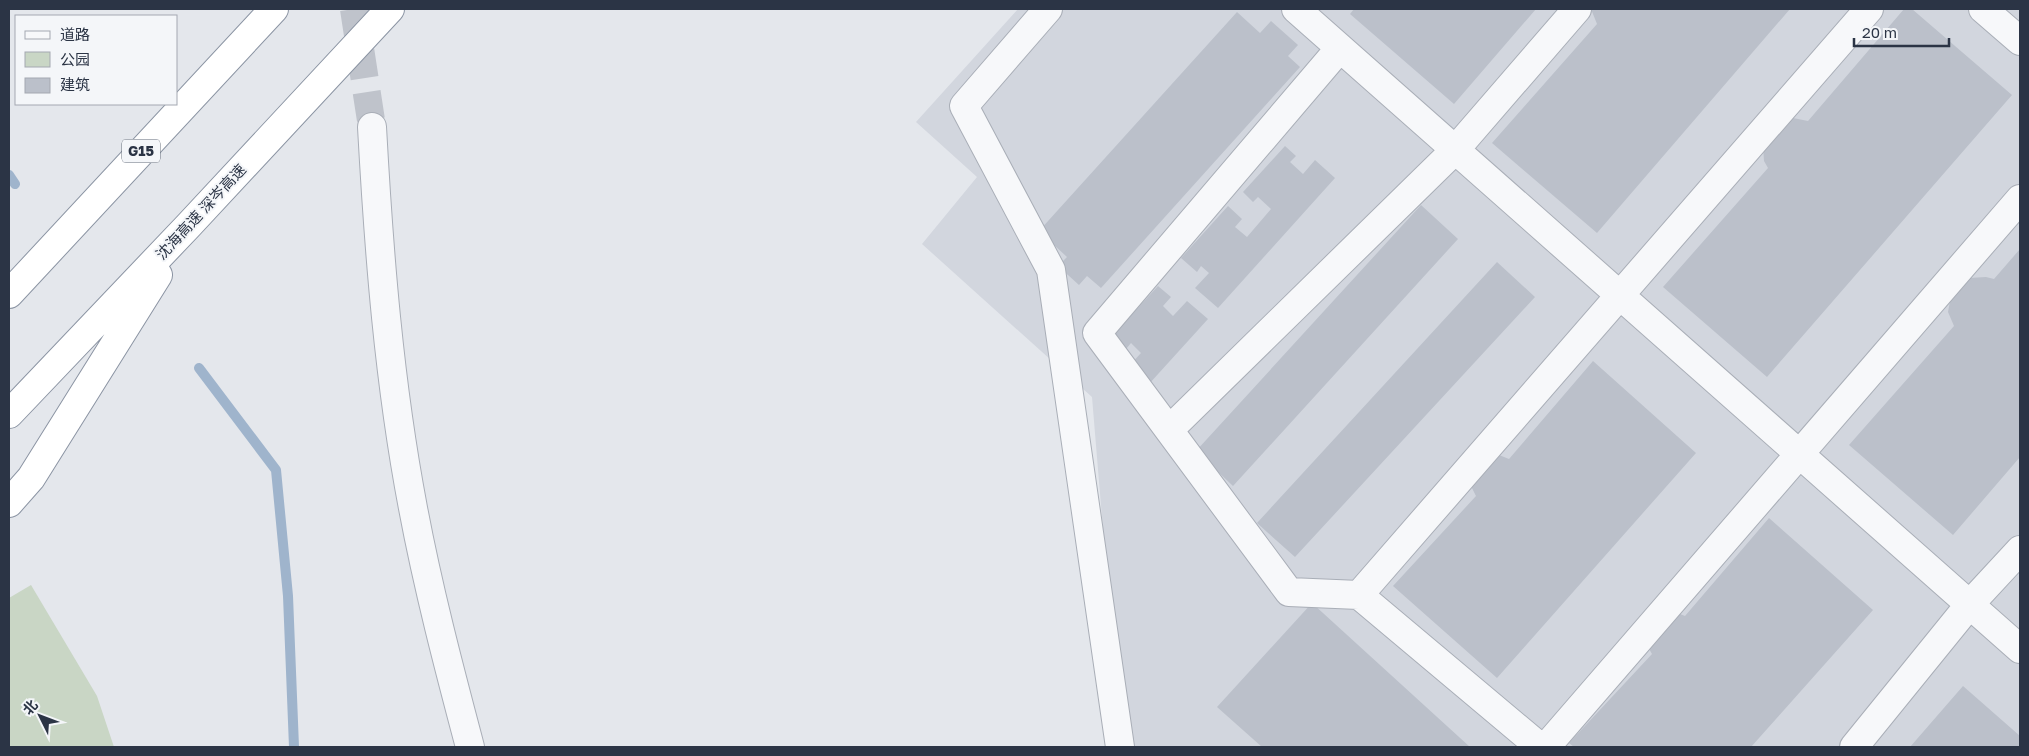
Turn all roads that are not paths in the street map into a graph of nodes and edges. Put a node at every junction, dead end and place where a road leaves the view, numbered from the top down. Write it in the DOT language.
graph roads {
  1 [pos="274,9"];
  2 [pos="390,9"];
  3 [pos="1048,9"];
  4 [pos="1577,9"];
  5 [pos="1868,9"];
  6 [pos="1984,9"];
  7 [pos="1299,10"];
  8 [pos="2020,41"];
  9 [pos="1340,48"];
  10 [pos="372,127"];
  11 [pos="1456,150"];
  12 [pos="2020,199"];
  13 [pos="189,225"];
  14 [pos="9,294"];
  15 [pos="1620,295"];
  16 [pos="9,414"];
  17 [pos="1169,430"];
  18 [pos="1800,454"];
  19 [pos="9,503"];
  20 [pos="2020,550"];
  21 [pos="1360,595"];
  22 [pos="1970,604"];
  23 [pos="2020,649"];
  24 [pos="470,747"];
  25 [pos="1120,747"];
  26 [pos="1540,747"];
  27 [pos="1546,747"];
  28 [pos="1854,747"];
  1 -- 14 [label="highway, G15"];
  2 -- 13 [label="highway, 沈海高速 深岑高速"];
  3 -- 25 [label="street"];
  4 -- 11 [label="street"];
  5 -- 15 [label="street"];
  6 -- 8 [label="street"];
  7 -- 9 [label="street"];
  9 -- 11 [label="street"];
  9 -- 17 [label="street"];
  10 -- 24 [label="street"];
  11 -- 15 [label="street"];
  11 -- 17 [label="street"];
  12 -- 18 [label="street"];
  13 -- 16 [label="highway, 沈海高速 深岑高速"];
  13 -- 19 [label="highway"];
  15 -- 18 [label="street"];
  15 -- 21 [label="street"];
  17 -- 21 [label="street"];
  18 -- 22 [label="street"];
  18 -- 27 [label="street"];
  20 -- 22 [label="street"];
  21 -- 26 [label="street"];
  22 -- 23 [label="street"];
  22 -- 28 [label="street"];
}
